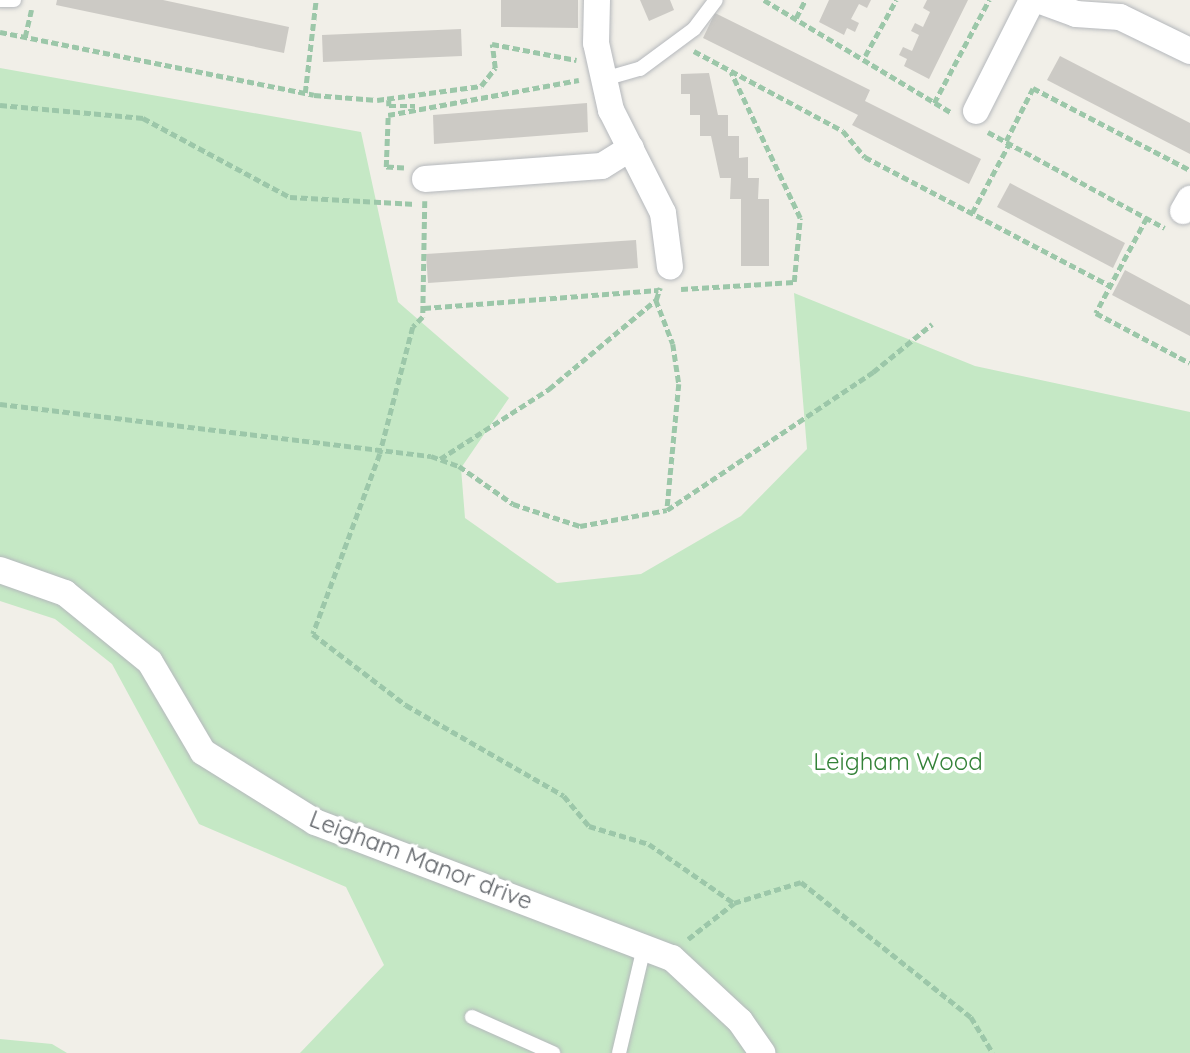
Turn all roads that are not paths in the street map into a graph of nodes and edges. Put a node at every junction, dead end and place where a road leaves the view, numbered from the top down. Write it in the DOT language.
graph roads {
  1 [pos="14,0"];
  2 [pos="597,0"];
  3 [pos="716,0"];
  4 [pos="1032,0"];
  5 [pos="1038,0"];
  6 [pos="0,1"];
  7 [pos="1190,51"];
  8 [pos="603,73"];
  9 [pos="976,111"];
  10 [pos="631,148"];
  11 [pos="425,192"];
  12 [pos="673,278"];
  13 [pos="0,570"];
  14 [pos="644,947"];
  15 [pos="472,1017"];
  16 [pos="553,1053"];
  17 [pos="619,1053"];
  18 [pos="762,1053"];
  1 -- 6 [label="lane"];
  2 -- 8 [label="street"];
  3 -- 8 [label="lane"];
  4 -- 9 [label="street"];
  5 -- 7 [label="street"];
  8 -- 10 [label="street"];
  10 -- 11 [label="street"];
  10 -- 12 [label="street"];
  13 -- 14 [label="street, Leigham Manor drive"];
  14 -- 17 [label="lane"];
  14 -- 18 [label="street, Leigham Manor drive"];
  15 -- 16 [label="lane"];
}
